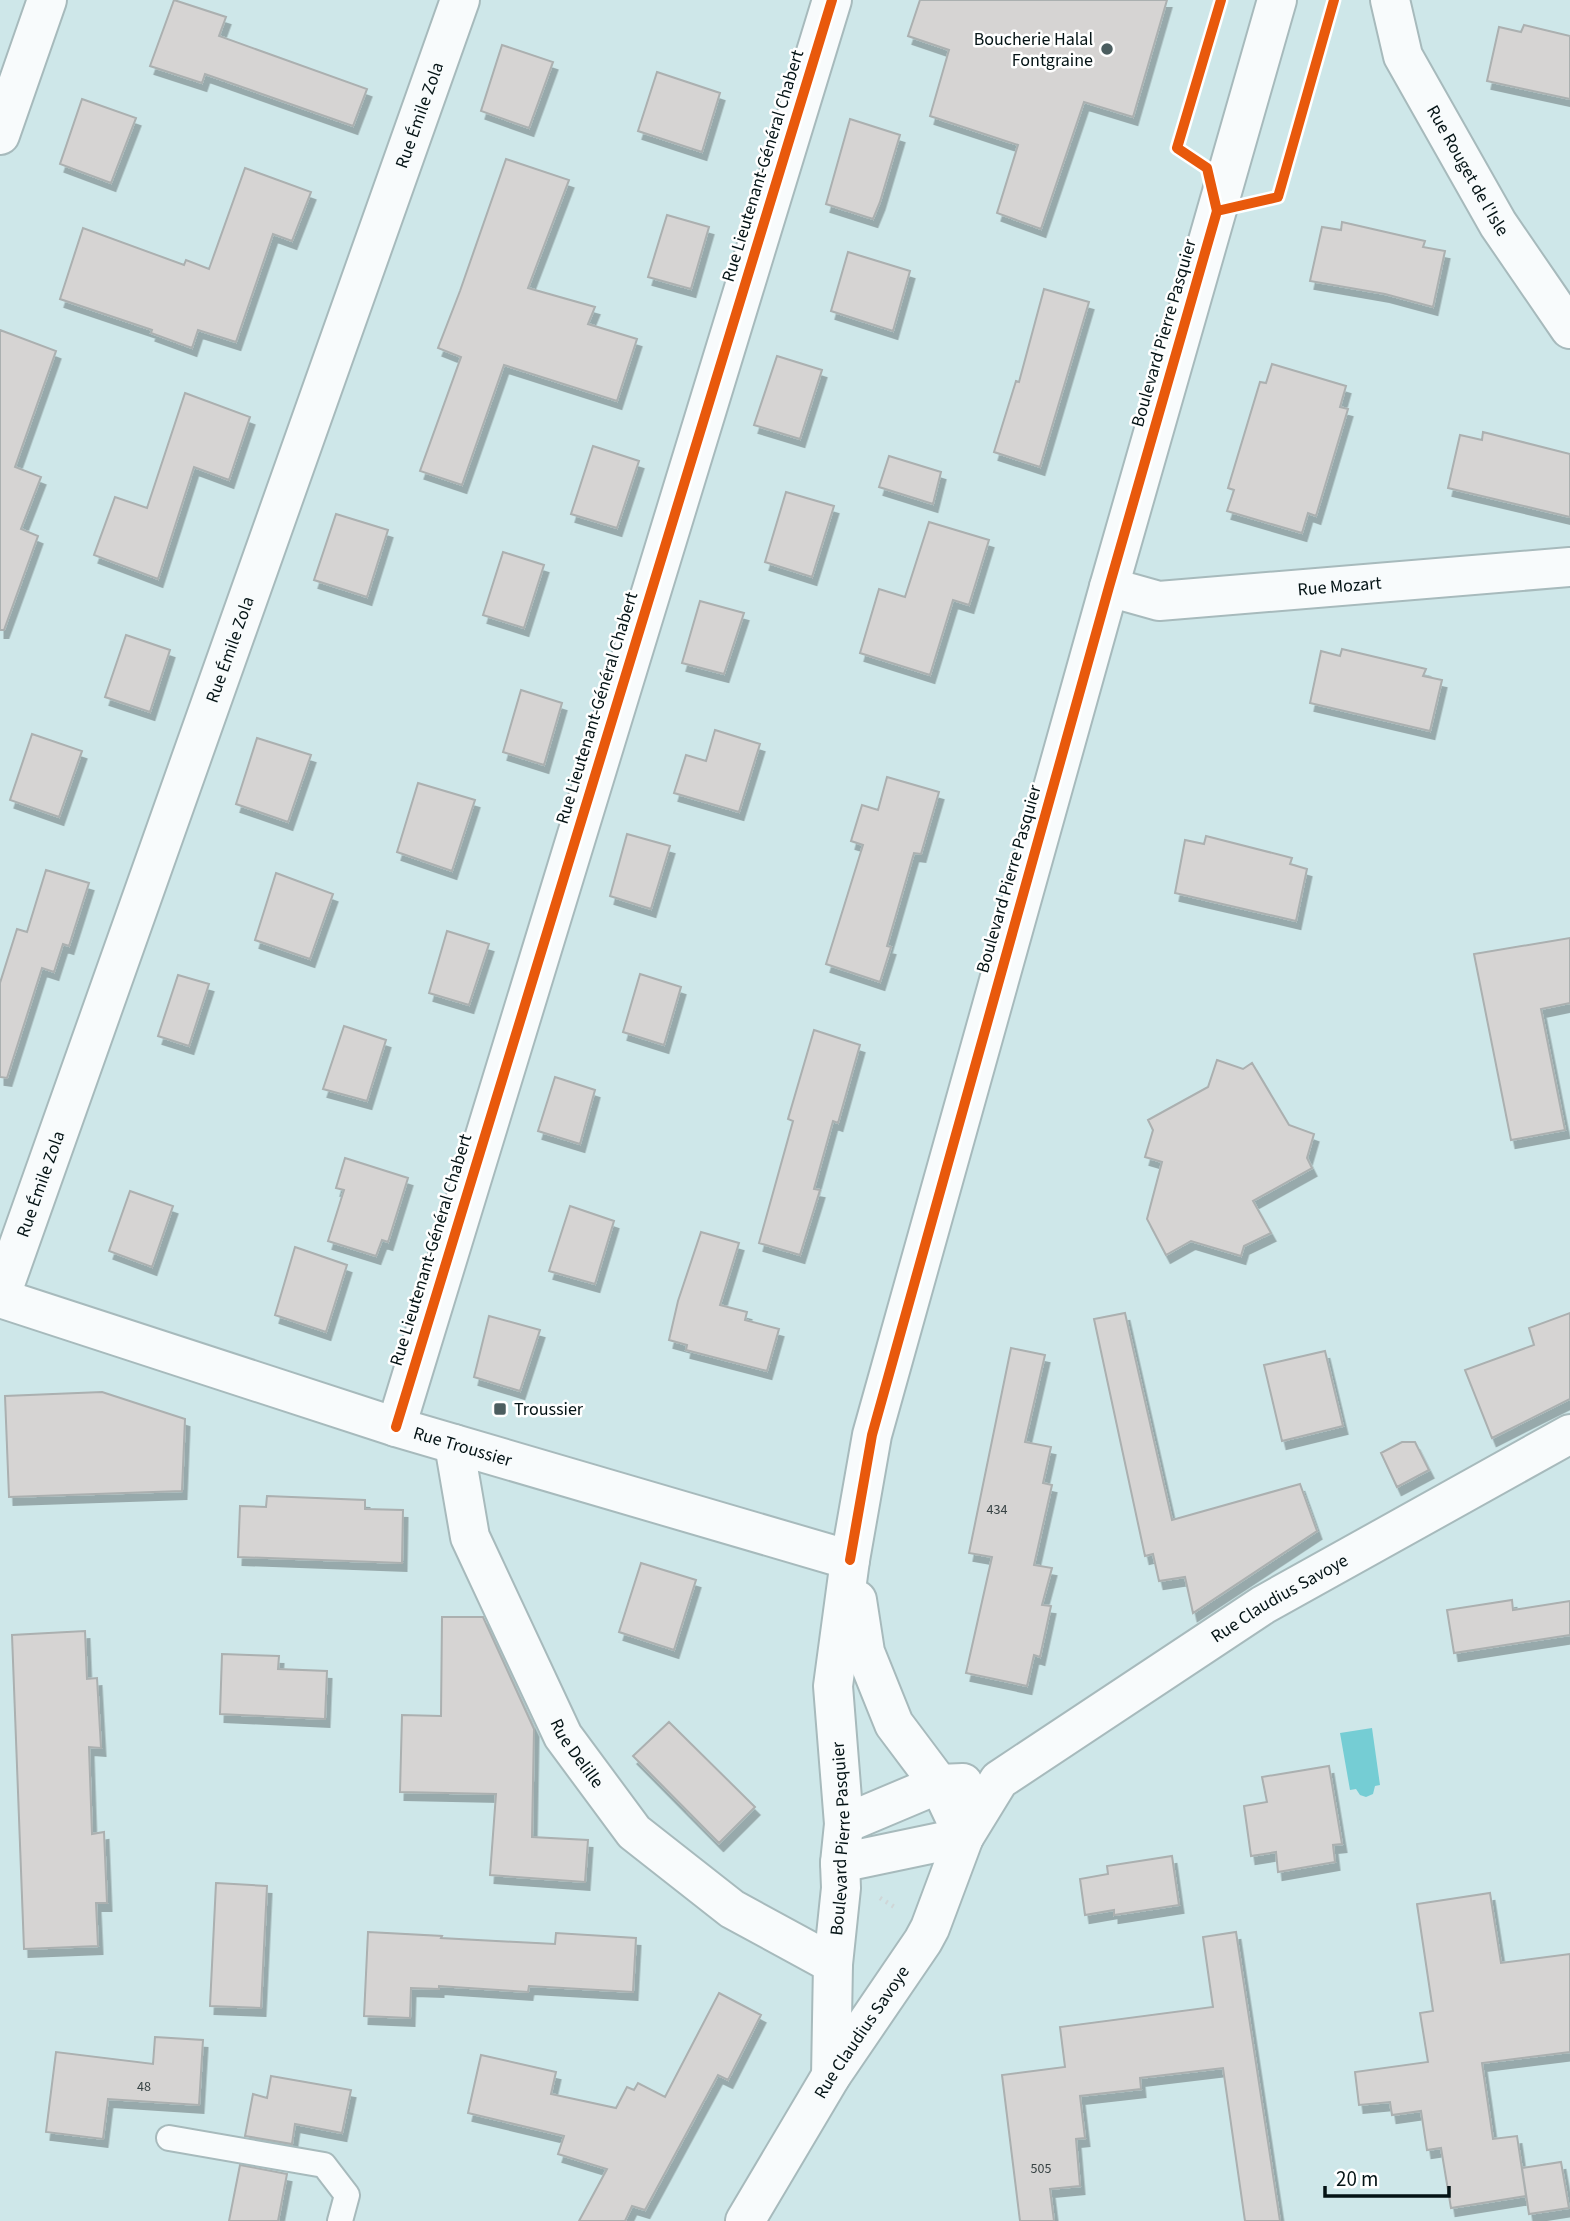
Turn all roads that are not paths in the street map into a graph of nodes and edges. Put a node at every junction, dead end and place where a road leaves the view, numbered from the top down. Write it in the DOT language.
graph roads {
  1 [pos="47,0"];
  2 [pos="460,0"];
  3 [pos="832,0"];
  4 [pos="1278,0"];
  5 [pos="1390,0"];
  6 [pos="0,135"];
  7 [pos="1570,329"];
  8 [pos="1570,567"];
  9 [pos="1109,587"];
  10 [pos="0,1298"];
  11 [pos="396,1427"];
  12 [pos="1570,1434"];
  13 [pos="454,1444"];
  14 [pos="850,1560"];
  15 [pos="999,1780"];
  16 [pos="939,1784"];
  17 [pos="844,1824"];
  18 [pos="964,1837"];
  19 [pos="840,1863"];
  20 [pos="833,1964"];
  21 [pos="831,2076"];
  22 [pos="169,2138"];
  23 [pos="340,2221"];
  24 [pos="745,2221"];
  1 -- 6 [label="street"];
  2 -- 10 [label="street, Rue Émile Zola"];
  3 -- 11 [label="street, Rue Lieutenant-Général Chabert"];
  4 -- 9 [label="street, Boulevard Pierre Pasquier"];
  5 -- 7 [label="street, Rue Rouget de l'Isle"];
  8 -- 9 [label="street, Rue Mozart"];
  9 -- 14 [label="street, Boulevard Pierre Pasquier"];
  10 -- 11 [label="street, Rue Troussier"];
  11 -- 13 [label="street, Rue Troussier"];
  12 -- 15 [label="street, Rue Claudius Savoye"];
  13 -- 14 [label="street, Rue Troussier"];
  13 -- 20 [label="street, Rue Delille"];
  14 -- 16 [label="street, Boulevard Pierre Pasquier"];
  14 -- 17 [label="street, Boulevard Pierre Pasquier"];
  15 -- 16 [label="street, Rue Claudius Savoye"];
  15 -- 18 [label="street, Rue Claudius Savoye"];
  16 -- 17 [label="street, Rue Claudius Savoye"];
  16 -- 18 [label="street, Boulevard Pierre Pasquier"];
  17 -- 19 [label="street, Boulevard Pierre Pasquier"];
  18 -- 19 [label="street"];
  18 -- 21 [label="street, Rue Claudius Savoye"];
  19 -- 20 [label="street, Boulevard Pierre Pasquier"];
  20 -- 21 [label="street, Boulevard Pierre Pasquier"];
  21 -- 24 [label="street, Rue Claudius Savoye"];
  22 -- 23 [label="lane"];
}
